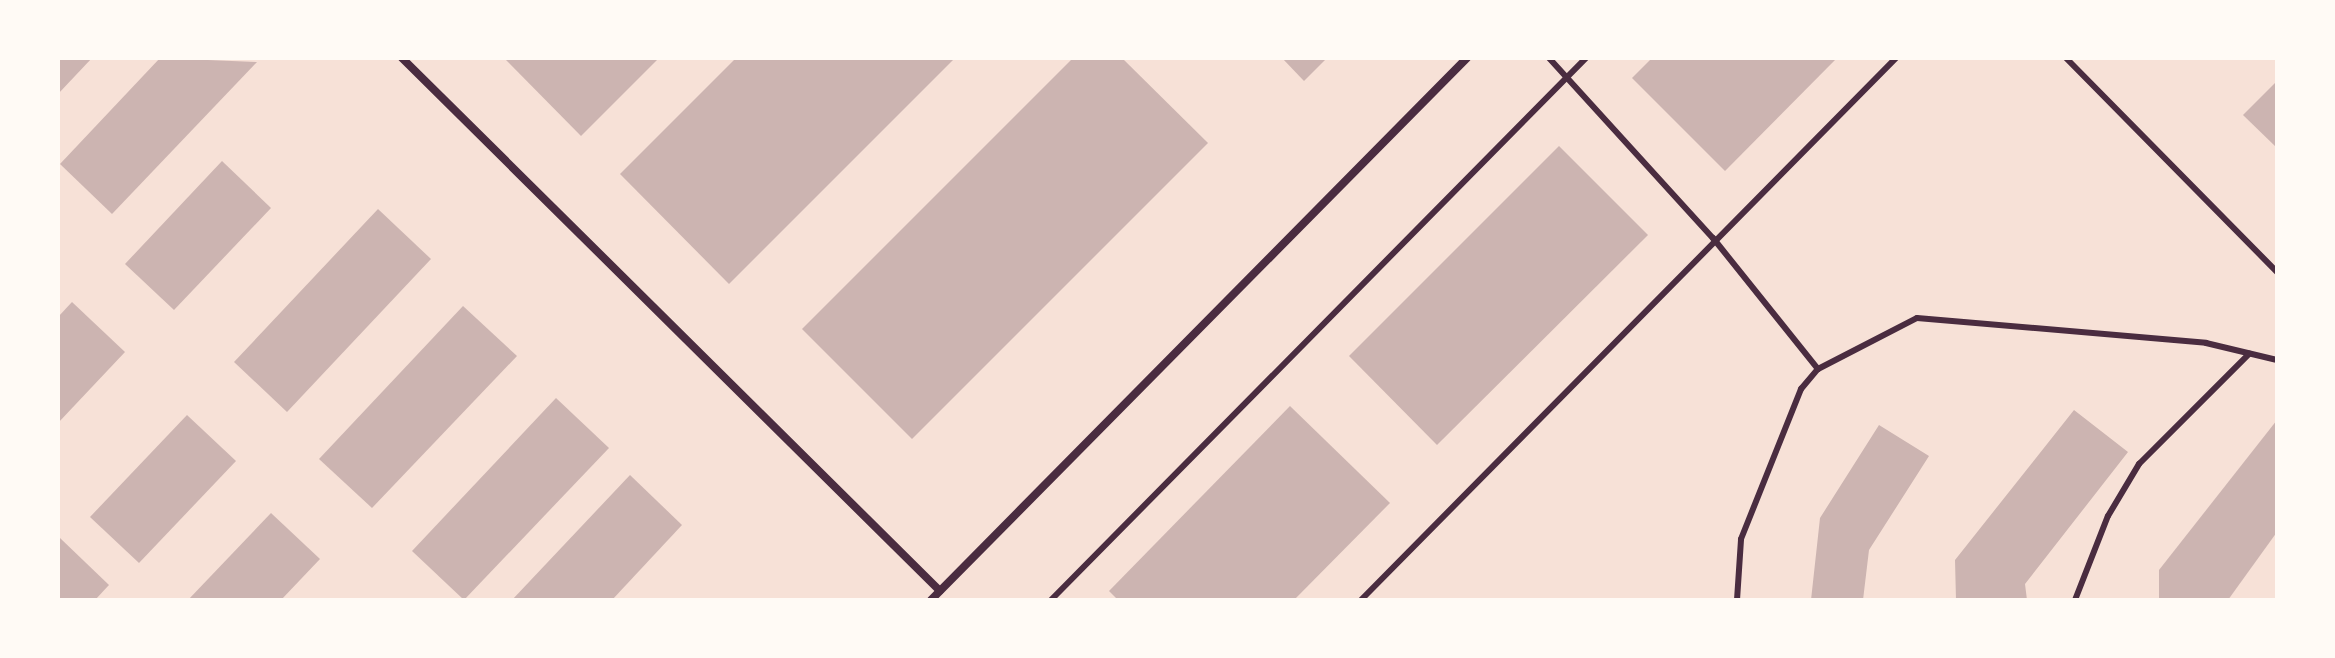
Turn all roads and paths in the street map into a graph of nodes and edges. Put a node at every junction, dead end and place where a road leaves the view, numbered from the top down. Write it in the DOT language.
graph roads {
  1 [pos="402,58"];
  2 [pos="1467,58"];
  3 [pos="1549,58"];
  4 [pos="1586,58"];
  5 [pos="1896,58"];
  6 [pos="2066,58"];
  7 [pos="1567,78"];
  8 [pos="1713,238"];
  9 [pos="2277,272"];
  10 [pos="2249,354"];
  11 [pos="2277,360"];
  12 [pos="1818,369"];
  13 [pos="940,591"];
  14 [pos="931,600"];
  15 [pos="1051,600"];
  16 [pos="1361,600"];
  17 [pos="1737,600"];
  18 [pos="2075,600"];
  1 -- 13 [label="street"];
  2 -- 13 [label="street"];
  3 -- 7 [label="lane"];
  4 -- 7 [label="lane"];
  5 -- 8 [label="lane"];
  6 -- 9 [label="lane"];
  7 -- 8 [label="lane"];
  7 -- 15 [label="lane"];
  8 -- 12 [label="lane"];
  8 -- 16 [label="lane"];
  10 -- 11 [label="lane"];
  10 -- 12 [label="lane"];
  10 -- 18 [label="lane"];
  12 -- 17 [label="lane"];
  13 -- 14 [label="street"];
}
